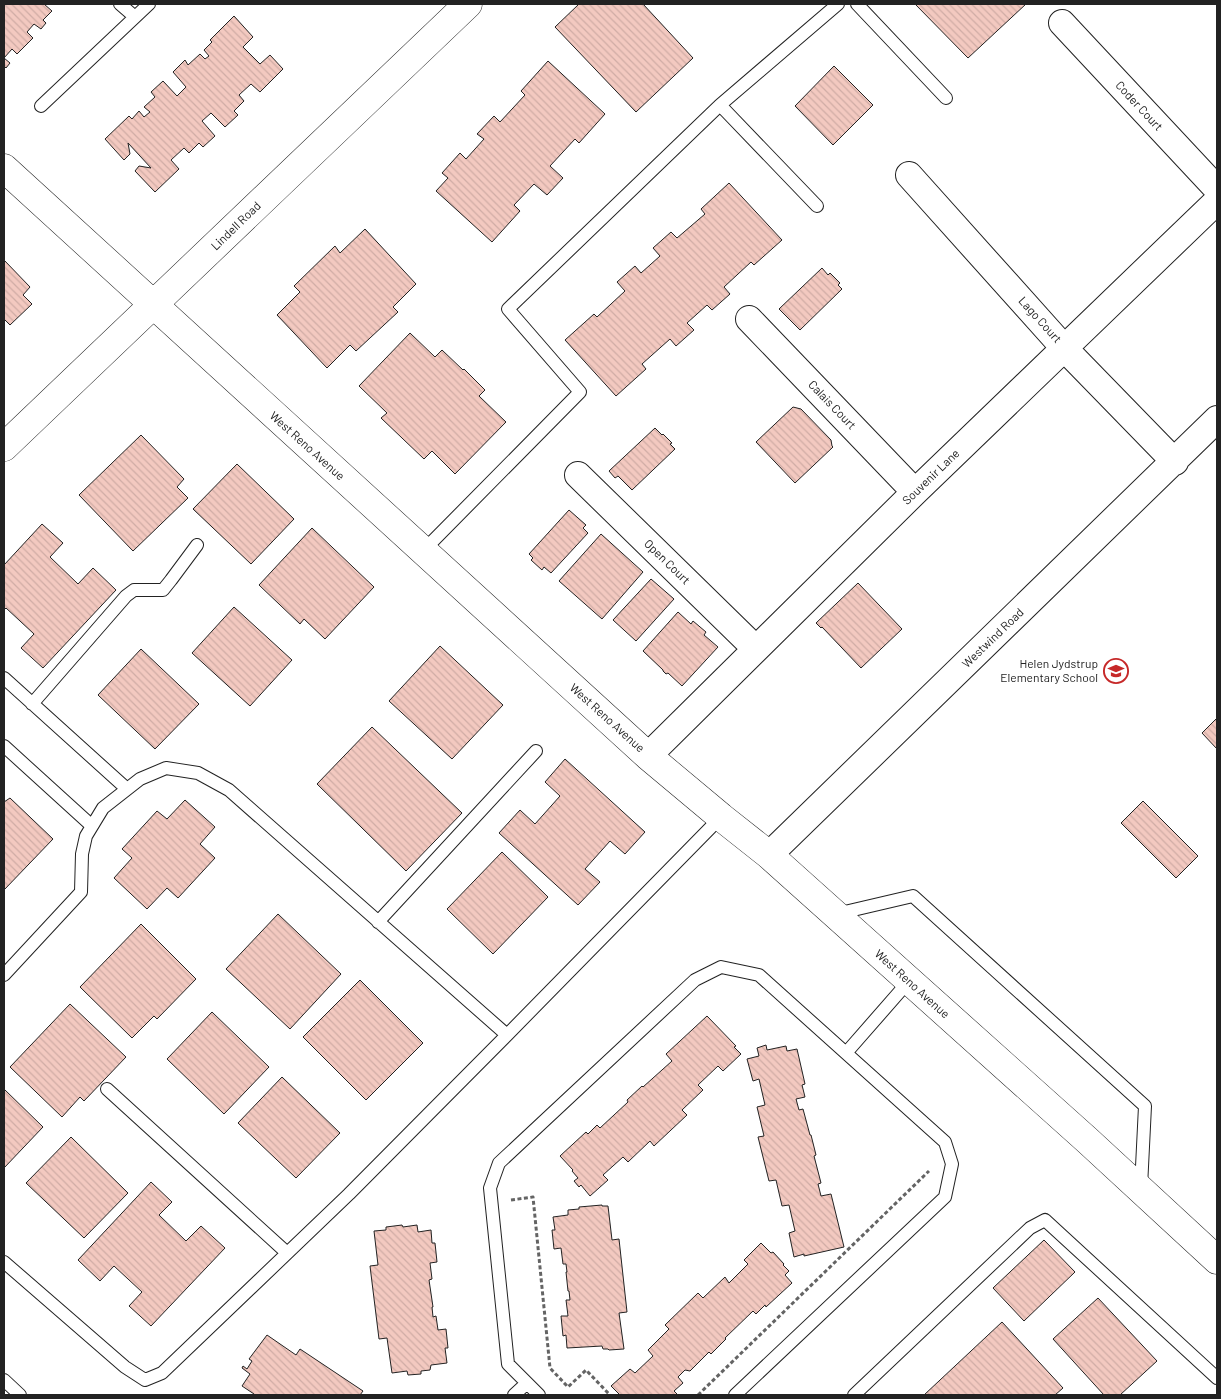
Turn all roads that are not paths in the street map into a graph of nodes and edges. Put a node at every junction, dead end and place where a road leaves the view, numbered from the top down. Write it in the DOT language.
graph roads {
  1 [pos="120,4"];
  2 [pos="150,4"];
  3 [pos="468,4"];
  4 [pos="838,4"];
  5 [pos="858,4"];
  6 [pos="135,17"];
  7 [pos="1062,23"];
  8 [pos="946,98"];
  9 [pos="720,105"];
  10 [pos="41,106"];
  11 [pos="4,168"];
  12 [pos="909,175"];
  13 [pos="1217,189"];
  14 [pos="1217,202"];
  15 [pos="817,206"];
  16 [pos="153,305"];
  17 [pos="749,319"];
  18 [pos="1066,349"];
  19 [pos="1217,419"];
  20 [pos="4,447"];
  21 [pos="1175,462"];
  22 [pos="578,475"];
  23 [pos="915,492"];
  24 [pos="197,545"];
  25 [pos="423,551"];
  26 [pos="756,649"];
  27 [pos="4,678"];
  28 [pos="32,704"];
  29 [pos="4,746"];
  30 [pos="536,751"];
  31 [pos="648,756"];
  32 [pos="127,789"];
  33 [pos="721,817"];
  34 [pos="92,826"];
  35 [pos="769,856"];
  36 [pos="834,914"];
  37 [pos="378,922"];
  38 [pos="4,976"];
  39 [pos="909,981"];
  40 [pos="507,1035"];
  41 [pos="846,1053"];
  42 [pos="107,1089"];
  43 [pos="1140,1189"];
  44 [pos="286,1252"];
  45 [pos="1217,1260"];
  46 [pos="4,1262"];
  47 [pos="1217,1378"];
  48 [pos="4,1380"];
  49 [pos="527,1383"];
  50 [pos="20,1395"];
  51 [pos="514,1395"];
  52 [pos="539,1395"];
  53 [pos="735,1395"];
  54 [pos="854,1395"];
  1 -- 6 [label="lane"];
  2 -- 6 [label="lane"];
  3 -- 16 [label="street, Lindell Road"];
  4 -- 9 [label="lane"];
  5 -- 8 [label="lane"];
  6 -- 10 [label="lane"];
  7 -- 13 [label="street, Coder Court"];
  9 -- 15 [label="lane"];
  9 -- 25 [label="lane"];
  11 -- 16 [label="street, West Reno Avenue"];
  12 -- 18 [label="street, Lago Court"];
  14 -- 18 [label="street, Souvenir Lane"];
  16 -- 20 [label="street, Lindell Road"];
  16 -- 25 [label="street, West Reno Avenue"];
  17 -- 23 [label="street, Calais Court"];
  18 -- 21 [label="street, Lago Court"];
  18 -- 23 [label="street, Souvenir Lane"];
  19 -- 21 [label="street, Westwind Road"];
  21 -- 35 [label="street, Westwind Road"];
  22 -- 26 [label="street, Open Court"];
  23 -- 26 [label="street, Souvenir Lane"];
  24 -- 28 [label="lane"];
  25 -- 31 [label="street, West Reno Avenue"];
  26 -- 31 [label="street, Souvenir Lane"];
  27 -- 28 [label="lane"];
  28 -- 32 [label="lane"];
  29 -- 34 [label="lane"];
  30 -- 37 [label="lane"];
  31 -- 33 [label="street, West Reno Avenue"];
  32 -- 34 [label="lane"];
  32 -- 37 [label="lane"];
  33 -- 35 [label="street, West Reno Avenue"];
  33 -- 40 [label="lane"];
  34 -- 38 [label="lane"];
  35 -- 36 [label="street, West Reno Avenue"];
  36 -- 39 [label="street, West Reno Avenue"];
  36 -- 43 [label="lane"];
  37 -- 40 [label="lane"];
  39 -- 41 [label="lane"];
  39 -- 43 [label="street, West Reno Avenue"];
  40 -- 44 [label="lane"];
  41 -- 49 [label="lane"];
  41 -- 53 [label="lane"];
  42 -- 44 [label="lane"];
  43 -- 45 [label="street, West Reno Avenue"];
  44 -- 46 [label="lane"];
  47 -- 54 [label="lane"];
  48 -- 50 [label="lane"];
  49 -- 51 [label="lane"];
  49 -- 52 [label="lane"];
}
